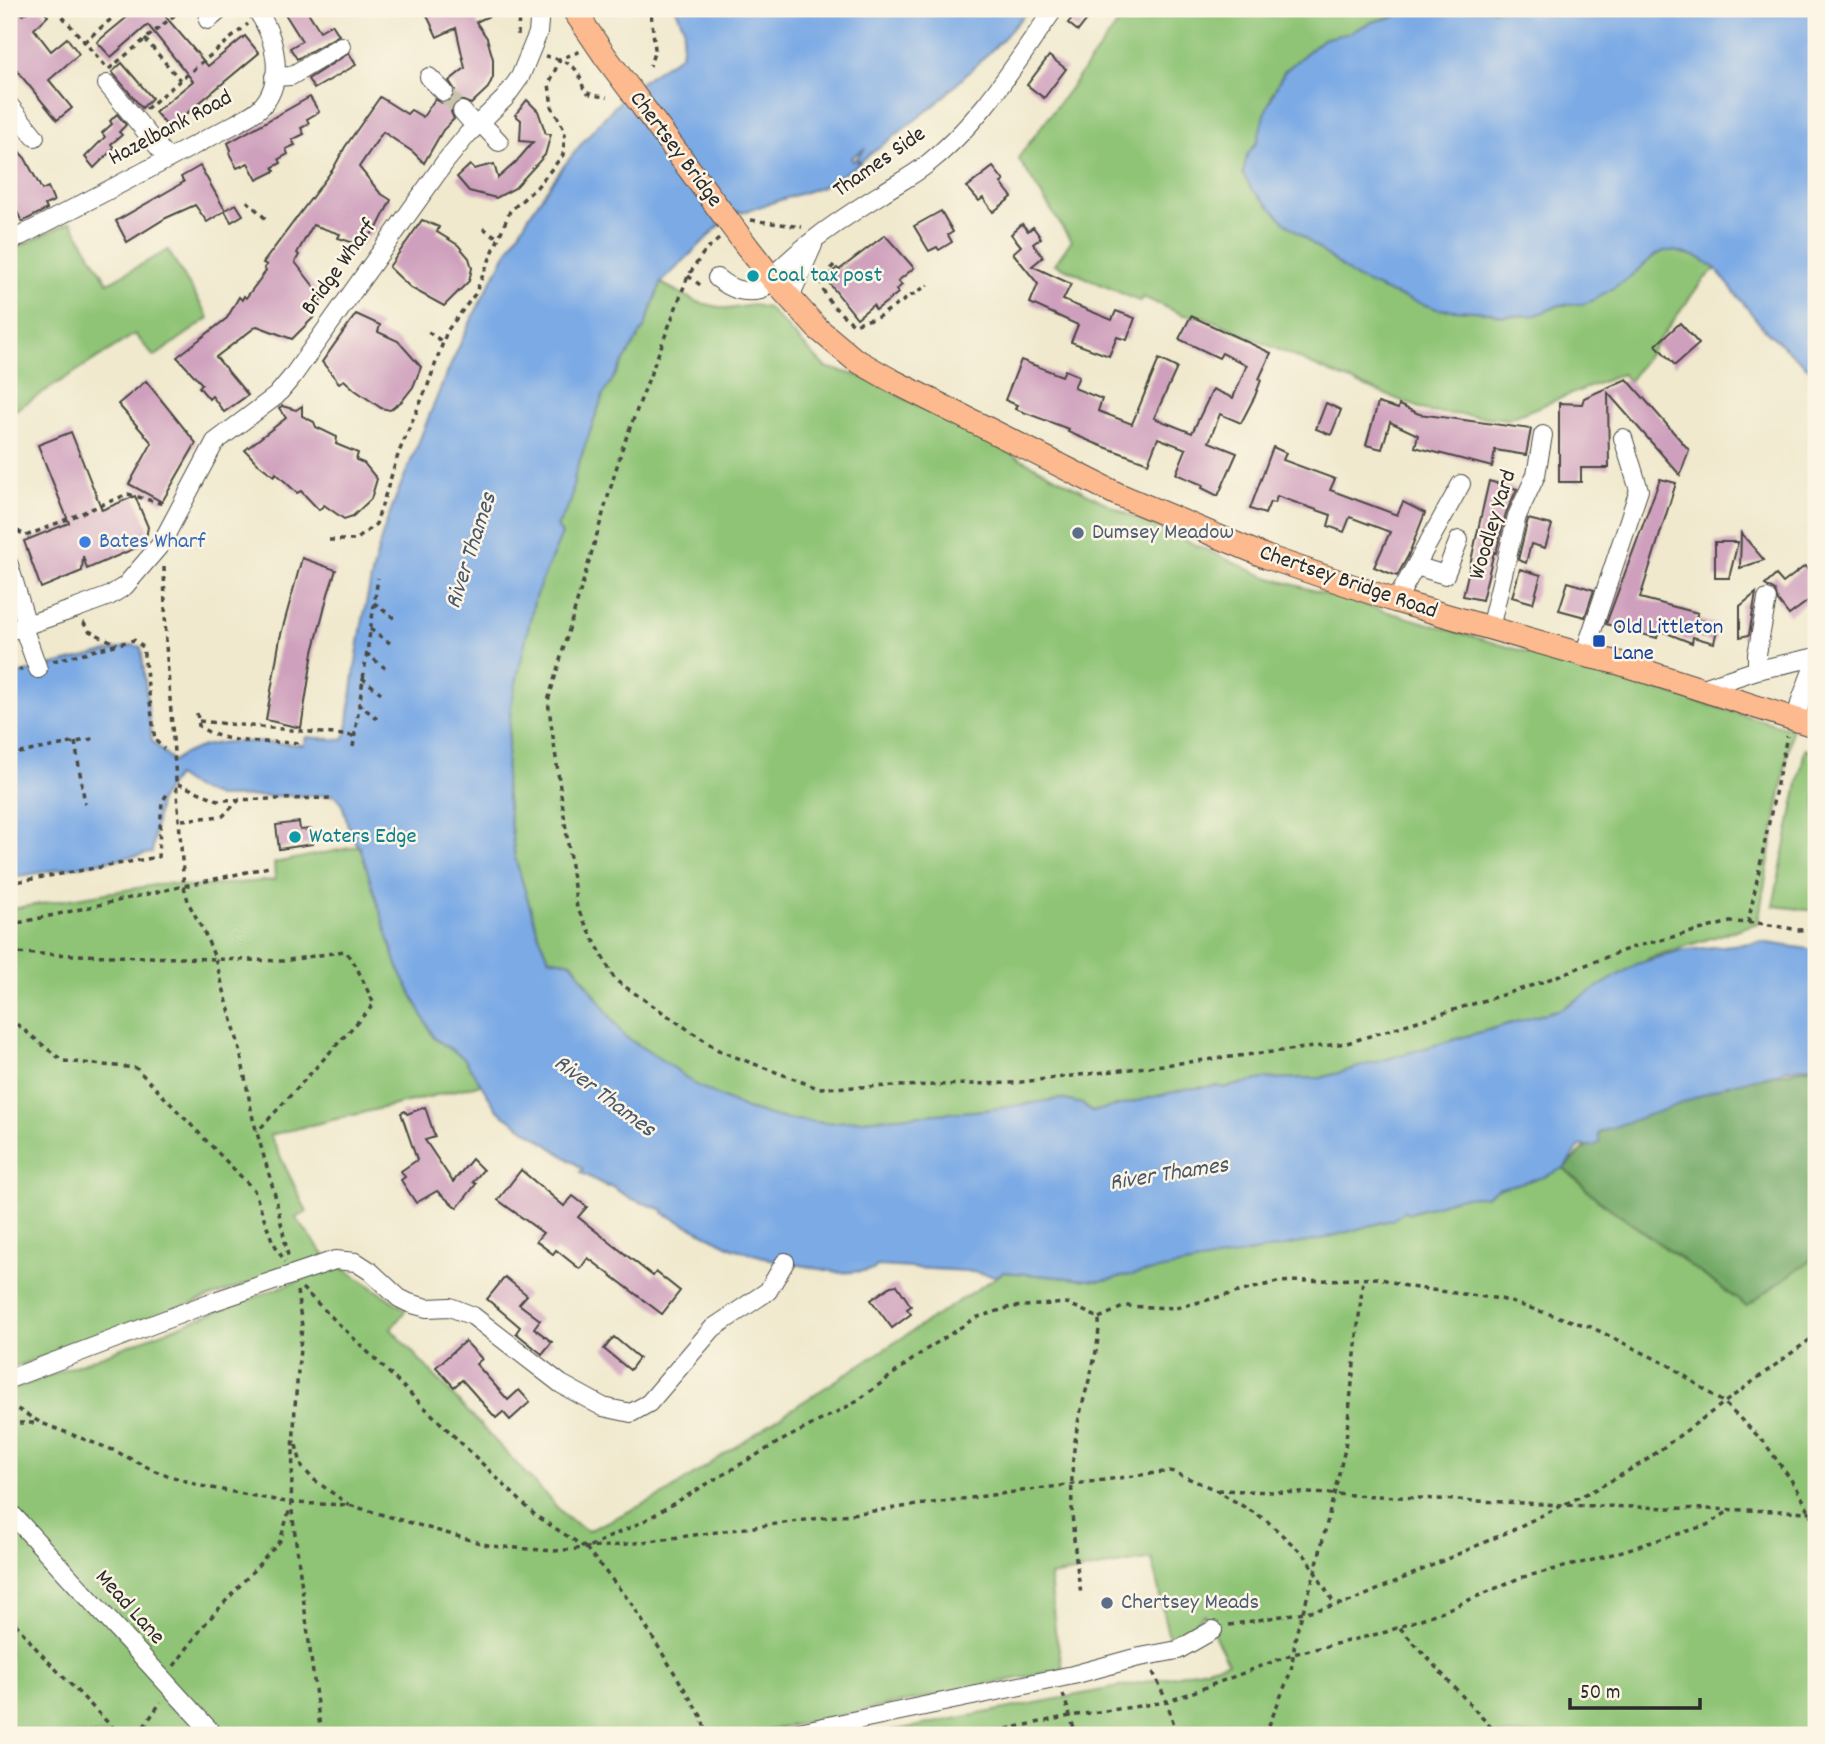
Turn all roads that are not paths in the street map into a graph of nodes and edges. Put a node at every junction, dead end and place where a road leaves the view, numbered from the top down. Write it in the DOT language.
graph roads {
  1 [pos="540,9"];
  2 [pos="573,9"];
  3 [pos="1054,9"];
  4 [pos="253,16"];
  5 [pos="341,46"];
  6 [pos="274,77"];
  7 [pos="429,77"];
  8 [pos="107,84"];
  9 [pos="444,92"];
  10 [pos="9,105"];
  11 [pos="462,111"];
  12 [pos="478,124"];
  13 [pos="35,136"];
  14 [pos="499,142"];
  15 [pos="168,159"];
  16 [pos="812,234"];
  17 [pos="9,242"];
  18 [pos="746,245"];
  19 [pos="771,277"];
  20 [pos="717,278"];
  21 [pos="793,303"];
  22 [pos="1543,435"];
  23 [pos="1623,438"];
  24 [pos="1461,484"];
  25 [pos="1459,540"];
  26 [pos="9,565"];
  27 [pos="1416,566"];
  28 [pos="1767,599"];
  29 [pos="1396,601"];
  30 [pos="20,628"];
  31 [pos="1490,628"];
  32 [pos="1584,655"];
  33 [pos="1816,658"];
  34 [pos="38,667"];
  35 [pos="1757,670"];
  36 [pos="1700,689"];
  37 [pos="1806,722"];
  38 [pos="785,1262"];
  39 [pos="9,1379"];
  40 [pos="9,1511"];
  41 [pos="1213,1630"];
  42 [pos="214,1735"];
  43 [pos="785,1735"];
  1 -- 12 [label="street, Bridge Wharf"];
  2 -- 18 [label="main road, Chertsey Bridge, bridge"];
  3 -- 16 [label="street, Thames Side"];
  4 -- 6 [label="street, Hazelbank Road"];
  5 -- 6 [label="street"];
  6 -- 15 [label="street, Hazelbank Road"];
  7 -- 9 [label="street"];
  8 -- 15 [label="street"];
  10 -- 13 [label="street"];
  11 -- 12 [label="street"];
  12 -- 14 [label="street"];
  12 -- 30 [label="street, Bridge Wharf"];
  15 -- 17 [label="street, Hazelbank Road"];
  16 -- 19 [label="street, Thames Side"];
  16 -- 21 [label="street"];
  18 -- 19 [label="main road, Chertsey Bridge Road"];
  19 -- 20 [label="street, Thames Side"];
  19 -- 21 [label="main road, Chertsey Bridge Road"];
  21 -- 29 [label="main road, Chertsey Bridge Road"];
  22 -- 31 [label="street, Woodley Yard"];
  23 -- 32 [label="street"];
  24 -- 27 [label="street"];
  25 -- 27 [label="street"];
  26 -- 30 [label="street"];
  27 -- 29 [label="street"];
  28 -- 35 [label="street"];
  29 -- 31 [label="main road, Chertsey Bridge Road"];
  30 -- 34 [label="street"];
  31 -- 32 [label="main road, Chertsey Bridge Road"];
  32 -- 36 [label="main road, Chertsey Bridge Road"];
  33 -- 35 [label="street"];
  33 -- 37 [label="street"];
  35 -- 36 [label="street"];
  36 -- 37 [label="main road, Chertsey Bridge Road"];
  38 -- 39 [label="street"];
  40 -- 42 [label="street, Mead Lane"];
  41 -- 43 [label="street"];
}
